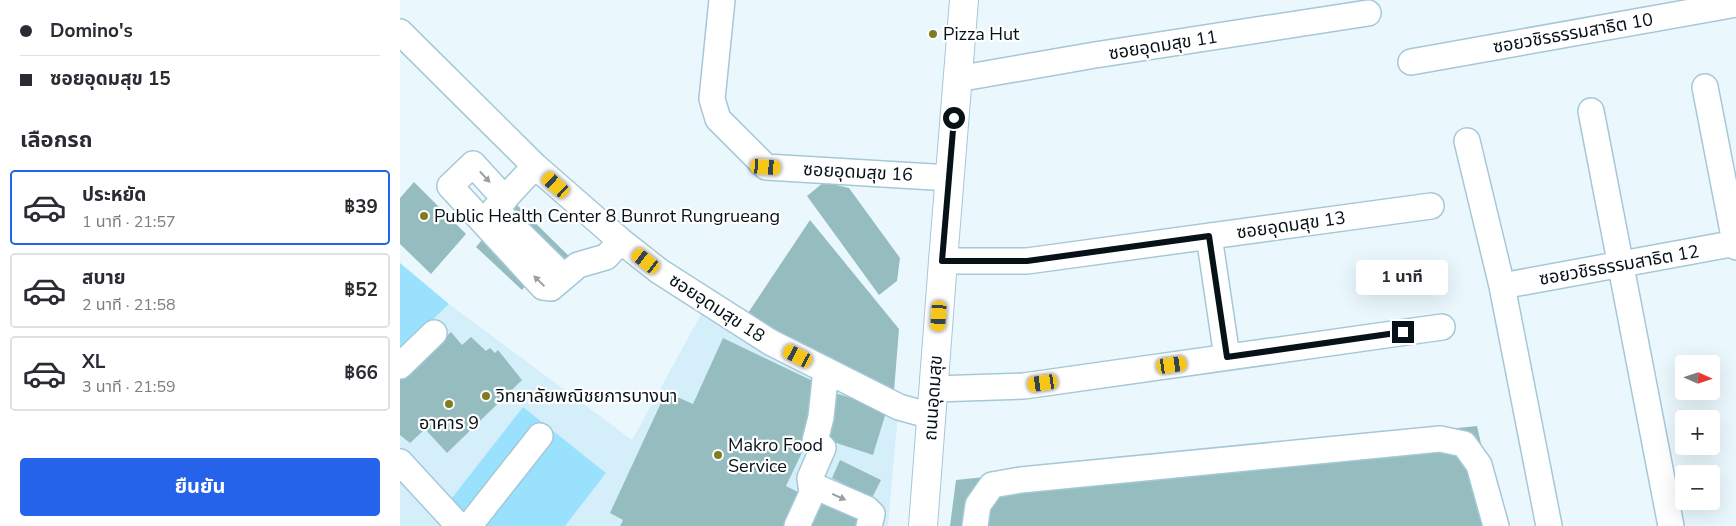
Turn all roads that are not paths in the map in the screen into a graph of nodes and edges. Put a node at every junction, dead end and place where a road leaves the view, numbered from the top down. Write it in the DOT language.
graph roads {
  1 [pos="722,0"];
  2 [pos="964,0"];
  3 [pos="1736,4"];
  4 [pos="1368,13"];
  5 [pos="400,32"];
  6 [pos="1411,62"];
  7 [pos="957,79"];
  8 [pos="1705,87"];
  9 [pos="1591,111"];
  10 [pos="1467,141"];
  11 [pos="535,166"];
  12 [pos="950,178"];
  13 [pos="1432,206"];
  14 [pos="1209,236"];
  15 [pos="621,241"];
  16 [pos="1736,245"];
  17 [pos="942,261"];
  18 [pos="1619,265"];
  19 [pos="1502,286"];
  20 [pos="1442,327"];
  21 [pos="434,334"];
  22 [pos="1227,357"];
  23 [pos="400,366"];
  24 [pos="826,370"];
  25 [pos="934,389"];
  26 [pos="931,416"];
  27 [pos="540,436"];
  28 [pos="400,462"];
  29 [pos="812,493"];
  30 [pos="459,526"];
  31 [pos="469,526"];
  32 [pos="797,526"];
  33 [pos="869,526"];
  34 [pos="923,526"];
  35 [pos="975,526"];
  36 [pos="1496,526"];
  37 [pos="1549,526"];
  38 [pos="1671,526"];
  1 -- 12 [label="street, ซอยอุดมสุข 16"];
  2 -- 7 [label="main road, ถนนอุดมสุข"];
  3 -- 6 [label="street, ซอยวชิรธรรมสาธิต 10"];
  4 -- 7 [label="street, ซอยอุดมสุข 11"];
  5 -- 11 [label="street, ซอยอุดมสุข 18"];
  7 -- 12 [label="main road, ถนนอุดมสุข"];
  8 -- 16 [label="street"];
  9 -- 18 [label="street"];
  10 -- 19 [label="street"];
  11 -- 15 [label="street, ซอยอุดมสุข 18"];
  15 -- 11 [label="street, one-way"];
  12 -- 17 [label="main road, ถนนอุดมสุข"];
  13 -- 14 [label="street, ซอยอุดมสุข 13"];
  14 -- 17 [label="street, ซอยอุดมสุข 13"];
  14 -- 22 [label="street"];
  15 -- 24 [label="street, ซอยอุดมสุข 18"];
  16 -- 18 [label="street, ซอยวชิรธรรมสาธิต 12"];
  17 -- 25 [label="main road, ถนนอุดมสุข"];
  18 -- 19 [label="street, ซอยวชิรธรรมสาธิต 12"];
  18 -- 38 [label="street"];
  19 -- 37 [label="street"];
  20 -- 22 [label="street"];
  21 -- 23 [label="street"];
  22 -- 25 [label="street"];
  24 -- 26 [label="street, ซอยอุดมสุข 18"];
  24 -- 29 [label="street"];
  25 -- 26 [label="main road, ถนนอุดมสุข"];
  26 -- 34 [label="main road, ถนนอุดมสุข"];
  27 -- 31 [label="street"];
  28 -- 30 [label="street"];
  29 -- 32 [label="street"];
  29 -- 33 [label="street, one-way"];
  35 -- 36 [label="street"];
}
